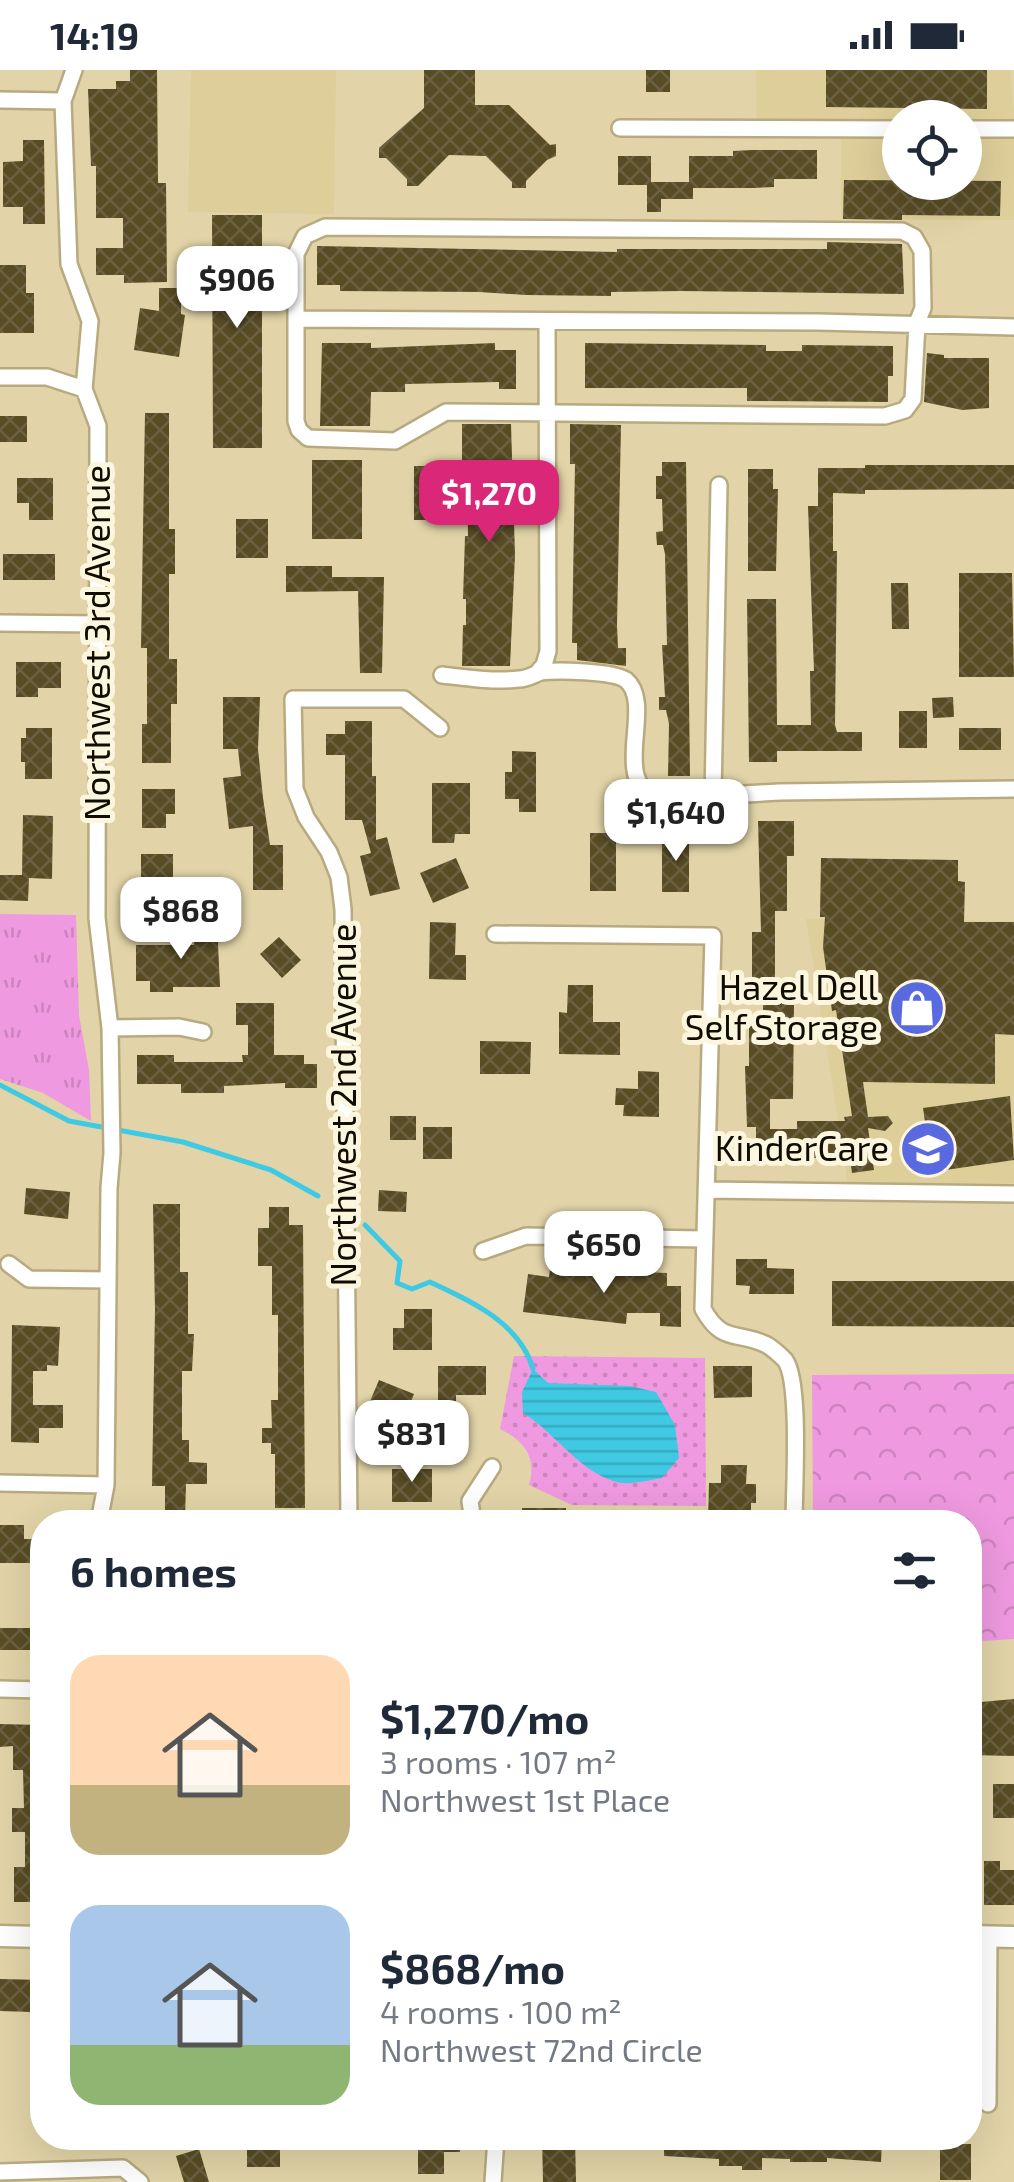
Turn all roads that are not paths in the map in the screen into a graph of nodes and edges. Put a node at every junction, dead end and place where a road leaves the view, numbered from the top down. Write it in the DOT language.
graph roads {
  1 [pos="74,70"];
  2 [pos="0,100"];
  3 [pos="63,101"];
  4 [pos="620,128"];
  5 [pos="882,129"];
  6 [pos="982,129"];
  7 [pos="1014,129"];
  8 [pos="296,319"];
  9 [pos="546,322"];
  10 [pos="917,323"];
  11 [pos="1014,327"];
  12 [pos="0,376"];
  13 [pos="84,390"];
  14 [pos="546,413"];
  15 [pos="719,484"];
  16 [pos="0,623"];
  17 [pos="100,624"];
  18 [pos="538,672"];
  19 [pos="442,675"];
  20 [pos="440,728"];
  21 [pos="1014,790"];
  22 [pos="714,796"];
  23 [pos="495,934"];
  24 [pos="110,1028"];
  25 [pos="203,1032"];
  26 [pos="706,1190"];
  27 [pos="1014,1194"];
  28 [pos="703,1239"];
  29 [pos="483,1251"];
  30 [pos="9,1264"];
  31 [pos="108,1280"];
  32 [pos="492,1467"];
  33 [pos="0,1483"];
  34 [pos="106,1485"];
  35 [pos="101,1510"];
  36 [pos="349,1510"];
  37 [pos="471,1510"];
  38 [pos="794,1510"];
  39 [pos="0,1689"];
  40 [pos="30,1690"];
  41 [pos="0,1936"];
  42 [pos="982,1936"];
  43 [pos="30,1937"];
  44 [pos="1014,1937"];
  45 [pos="982,1992"];
  46 [pos="988,2104"];
  47 [pos="495,2150"];
  48 [pos="0,2172"];
  49 [pos="140,2182"];
  50 [pos="492,2182"];
  1 -- 3 [label="street, Northwest 3rd Avenue"];
  2 -- 3 [label="street"];
  3 -- 13 [label="street, Northwest 3rd Avenue"];
  4 -- 5 [label="street"];
  6 -- 7 [label="street"];
  8 -- 9 [label="street"];
  8 -- 10 [label="street"];
  8 -- 14 [label="street"];
  9 -- 10 [label="street"];
  9 -- 14 [label="street"];
  10 -- 11 [label="street"];
  10 -- 14 [label="street"];
  12 -- 13 [label="street"];
  13 -- 17 [label="street, Northwest 3rd Avenue"];
  14 -- 18 [label="street"];
  15 -- 22 [label="street"];
  16 -- 17 [label="street"];
  17 -- 24 [label="street, Northwest 3rd Avenue"];
  18 -- 19 [label="street"];
  18 -- 22 [label="street"];
  20 -- 36 [label="street, Northwest 2nd Avenue"];
  21 -- 22 [label="street"];
  23 -- 26 [label="street"];
  24 -- 25 [label="street"];
  24 -- 31 [label="street, Northwest 3rd Avenue"];
  26 -- 27 [label="street"];
  26 -- 28 [label="street"];
  28 -- 29 [label="street"];
  28 -- 38 [label="street"];
  30 -- 31 [label="street"];
  31 -- 34 [label="street, Northwest 3rd Avenue"];
  32 -- 37 [label="street"];
  33 -- 34 [label="street"];
  34 -- 35 [label="street, Northwest 3rd Avenue"];
  39 -- 40 [label="street"];
  41 -- 43 [label="street"];
  42 -- 44 [label="street"];
  45 -- 46 [label="street"];
  47 -- 50 [label="street"];
  48 -- 49 [label="street"];
}
